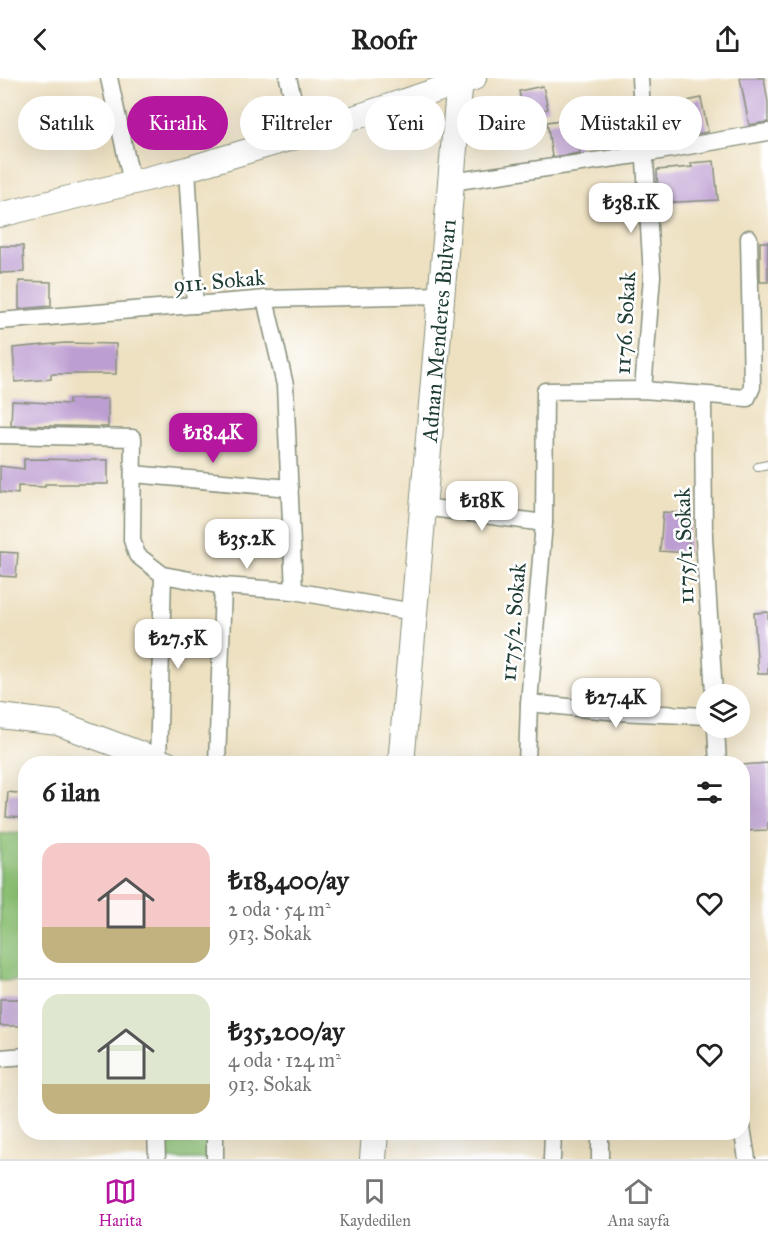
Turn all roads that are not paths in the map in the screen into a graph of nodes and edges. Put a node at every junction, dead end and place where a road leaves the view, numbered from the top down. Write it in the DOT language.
graph roads {
  1 [pos="109,78"];
  2 [pos="288,78"];
  3 [pos="640,78"];
  4 [pos="464,80"];
  5 [pos="292,96"];
  6 [pos="353,118"];
  7 [pos="768,132"];
  8 [pos="251,150"];
  9 [pos="643,154"];
  10 [pos="187,169"];
  11 [pos="451,182"];
  12 [pos="132,183"];
  13 [pos="0,216"];
  14 [pos="749,238"];
  15 [pos="441,295"];
  16 [pos="265,299"];
  17 [pos="195,305"];
  18 [pos="0,321"];
  19 [pos="643,390"];
  20 [pos="703,395"];
  21 [pos="0,435"];
  22 [pos="768,465"];
  23 [pos="758,467"];
  24 [pos="133,474"];
  25 [pos="290,488"];
  26 [pos="424,507"];
  27 [pos="544,523"];
  28 [pos="163,575"];
  29 [pos="223,586"];
  30 [pos="294,591"];
  31 [pos="413,612"];
  32 [pos="713,684"];
  33 [pos="529,703"];
  34 [pos="0,716"];
  35 [pos="696,716"];
  36 [pos="717,738"];
  37 [pos="146,756"];
  38 [pos="162,756"];
  39 [pos="217,756"];
  40 [pos="402,756"];
  41 [pos="527,756"];
  42 [pos="718,756"];
  43 [pos="18,1057"];
  44 [pos="0,1058"];
  45 [pos="156,1140"];
  46 [pos="215,1140"];
  47 [pos="374,1140"];
  48 [pos="552,1140"];
  49 [pos="600,1140"];
  50 [pos="744,1140"];
  51 [pos="157,1159"];
  52 [pos="215,1159"];
  53 [pos="373,1159"];
  54 [pos="552,1159"];
  55 [pos="600,1159"];
  56 [pos="747,1159"];
  1 -- 12 [label="street"];
  2 -- 5 [label="street"];
  3 -- 9 [label="street, 1176. Sokak"];
  4 -- 6 [label="street"];
  4 -- 11 [label="main road, Adnan Menderes Bulvarı"];
  7 -- 9 [label="street"];
  8 -- 10 [label="street"];
  9 -- 11 [label="street"];
  9 -- 19 [label="street, 1176. Sokak"];
  10 -- 12 [label="street"];
  10 -- 17 [label="street"];
  11 -- 15 [label="main road, Adnan Menderes Bulvarı"];
  12 -- 13 [label="street"];
  14 -- 20 [label="street, 1175/2. Sokak"];
  15 -- 16 [label="street, 911. Sokak"];
  15 -- 26 [label="main road, Adnan Menderes Bulvarı"];
  16 -- 17 [label="street, 911. Sokak"];
  16 -- 25 [label="street"];
  17 -- 18 [label="street, 911. Sokak"];
  19 -- 20 [label="street, 1175/2. Sokak"];
  19 -- 27 [label="street, 1175/2. Sokak"];
  20 -- 32 [label="street, 1175/1. Sokak"];
  21 -- 24 [label="street"];
  22 -- 23 [label="lane"];
  24 -- 25 [label="street"];
  24 -- 28 [label="street"];
  25 -- 30 [label="street"];
  26 -- 27 [label="street"];
  26 -- 31 [label="main road, Adnan Menderes Bulvarı"];
  27 -- 33 [label="street, 1175/2. Sokak"];
  28 -- 29 [label="street"];
  28 -- 38 [label="street"];
  29 -- 30 [label="street"];
  29 -- 39 [label="street"];
  30 -- 31 [label="street"];
  31 -- 40 [label="main road, Adnan Menderes Bulvarı"];
  33 -- 35 [label="street"];
  33 -- 41 [label="street, 1175/2. Sokak"];
  34 -- 37 [label="street"];
  36 -- 42 [label="street"];
  43 -- 44 [label="street"];
  45 -- 51 [label="street"];
  46 -- 52 [label="street"];
  47 -- 53 [label="main road"];
  48 -- 54 [label="street"];
  49 -- 55 [label="street"];
  50 -- 56 [label="street"];
}
